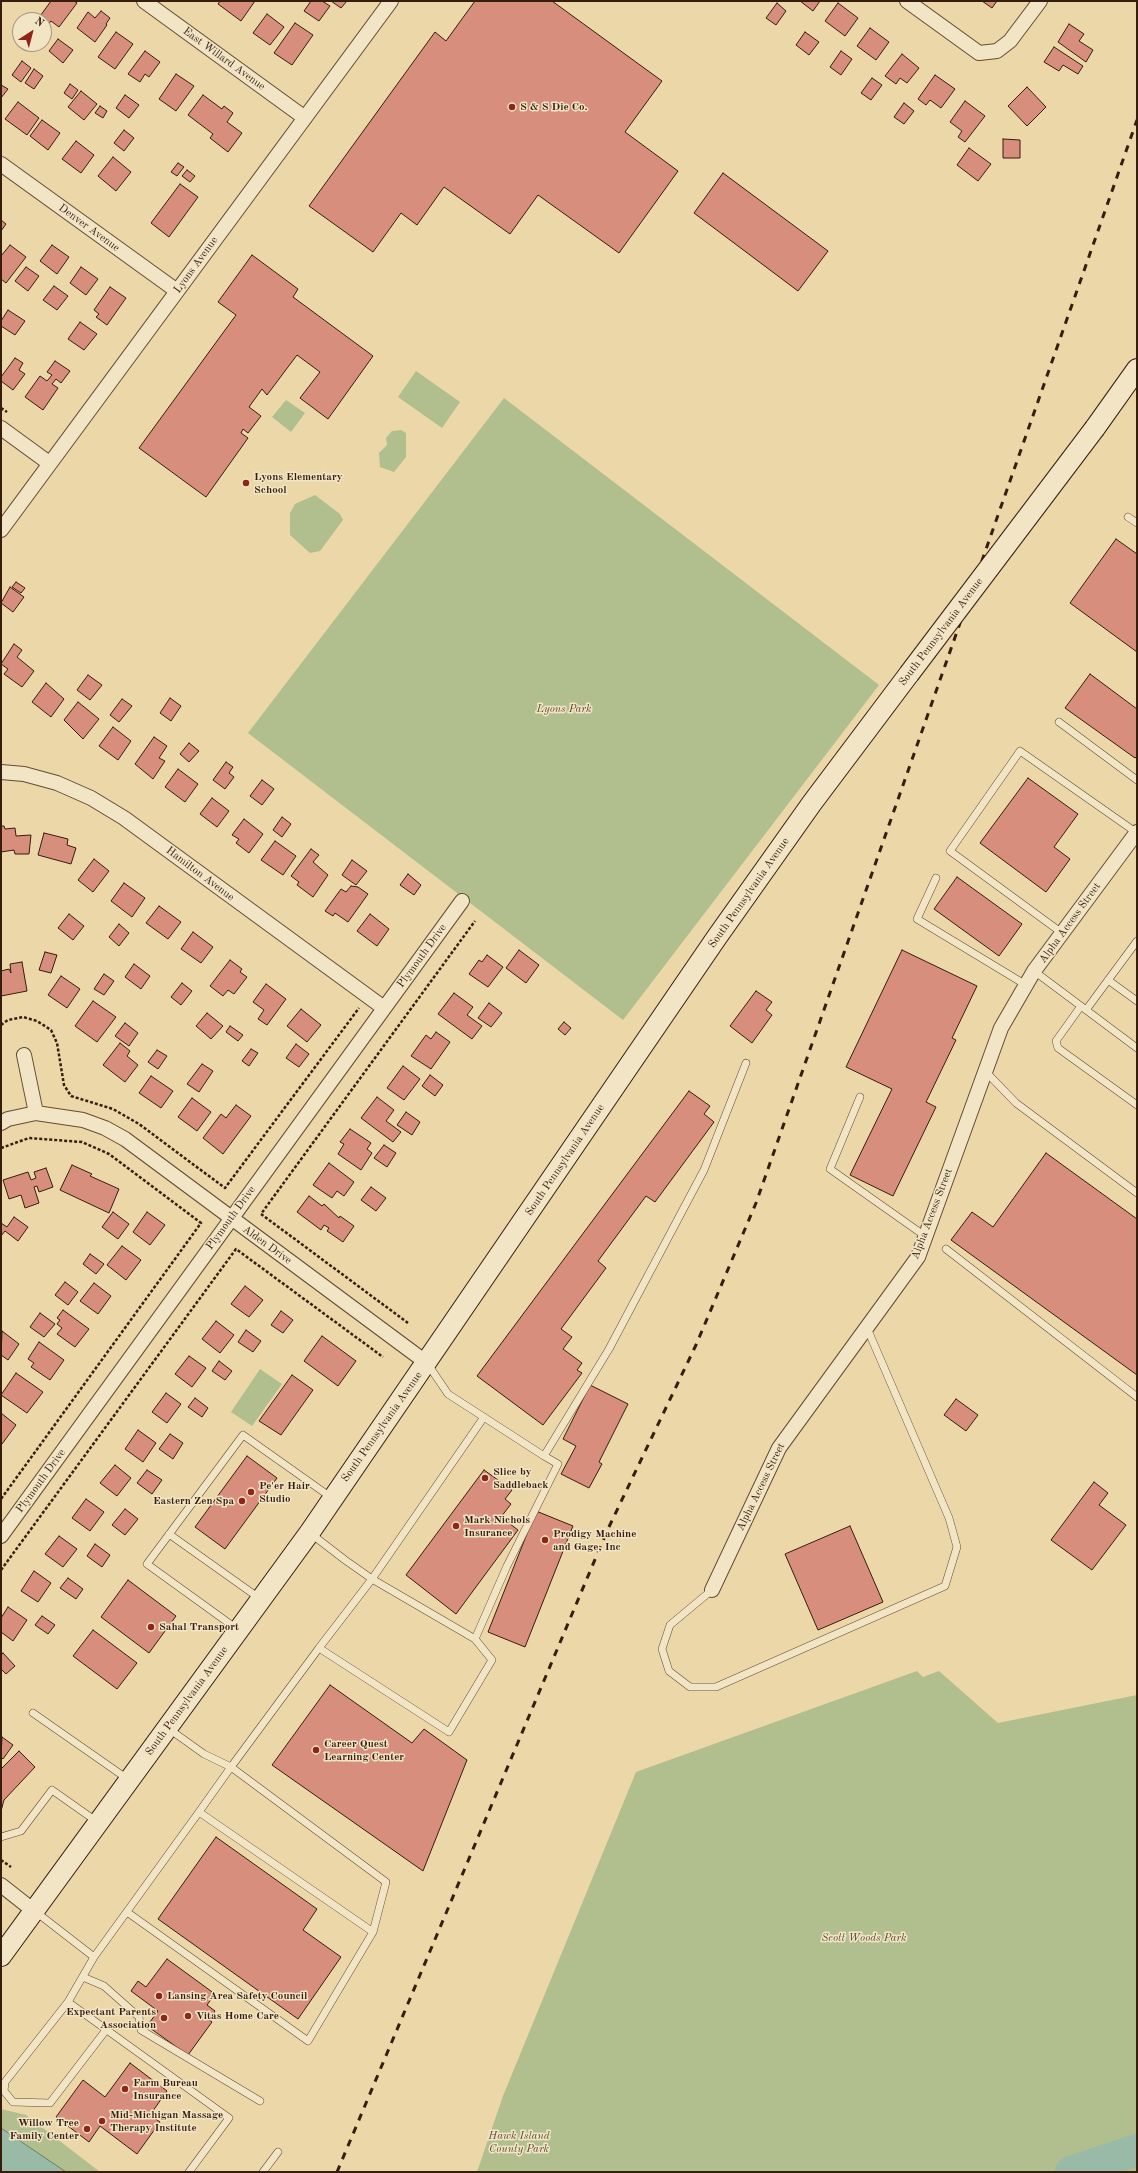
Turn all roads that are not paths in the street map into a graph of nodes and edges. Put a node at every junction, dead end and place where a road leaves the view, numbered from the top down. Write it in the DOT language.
graph roads {
  1 [pos="144,1"];
  2 [pos="390,1"];
  3 [pos="908,1"];
  4 [pos="1040,1"];
  5 [pos="305,118"];
  6 [pos="1,164"];
  7 [pos="177,291"];
  8 [pos="1137,369"];
  9 [pos="1,428"];
  10 [pos="49,463"];
  11 [pos="1128,516"];
  12 [pos="1137,523"];
  13 [pos="1,530"];
  14 [pos="1059,722"];
  15 [pos="1,772"];
  16 [pos="1137,780"];
  17 [pos="1137,833"];
  18 [pos="936,878"];
  19 [pos="462,901"];
  20 [pos="1062,933"];
  21 [pos="1137,941"];
  22 [pos="1034,972"];
  23 [pos="1108,980"];
  24 [pos="1026,985"];
  25 [pos="1137,1001"];
  26 [pos="384,1008"];
  27 [pos="1084,1008"];
  28 [pos="1137,1048"];
  29 [pos="24,1055"];
  30 [pos="746,1062"];
  31 [pos="985,1071"];
  32 [pos="860,1097"];
  33 [pos="1137,1105"];
  34 [pos="36,1113"];
  35 [pos="1,1123"];
  36 [pos="1137,1193"];
  37 [pos="232,1219"];
  38 [pos="925,1236"];
  39 [pos="946,1249"];
  40 [pos="867,1328"];
  41 [pos="427,1363"];
  42 [pos="1137,1397"];
  43 [pos="484,1417"];
  44 [pos="544,1456"];
  45 [pos="333,1498"];
  46 [pos="310,1532"];
  47 [pos="169,1534"];
  48 [pos="1,1536"];
  49 [pos="372,1579"];
  50 [pos="712,1590"];
  51 [pos="261,1600"];
  52 [pos="238,1631"];
  53 [pos="475,1639"];
  54 [pos="320,1648"];
  55 [pos="33,1713"];
  56 [pos="167,1727"];
  57 [pos="231,1767"];
  58 [pos="129,1780"];
  59 [pos="199,1812"];
  60 [pos="98,1822"];
  61 [pos="1,1837"];
  62 [pos="1,1885"];
  63 [pos="34,1911"];
  64 [pos="127,1912"];
  65 [pos="373,1932"];
  66 [pos="1,1956"];
  67 [pos="94,1957"];
  68 [pos="83,1977"];
  69 [pos="68,2002"];
  70 [pos="106,2030"];
  71 [pos="260,2101"];
  72 [pos="278,2152"];
  73 [pos="189,2172"];
  74 [pos="263,2172"];
  1 -- 5 [label="street, East Willard Avenue"];
  2 -- 5 [label="street, Lyons Avenue"];
  3 -- 4 [label="street"];
  5 -- 7 [label="street, Lyons Avenue"];
  6 -- 7 [label="street, Denver Avenue"];
  7 -- 10 [label="street, Lyons Avenue"];
  8 -- 41 [label="main road, South Pennsylvania Avenue, bridge"];
  9 -- 10 [label="street"];
  10 -- 13 [label="street, Lyons Avenue"];
  11 -- 12 [label="lane"];
  14 -- 16 [label="lane"];
  15 -- 26 [label="street, Hamilton Avenue"];
  17 -- 20 [label="street, Alpha Access Street"];
  17 -- 20 [label="lane"];
  18 -- 24 [label="lane"];
  19 -- 26 [label="street, Plymouth Drive"];
  20 -- 22 [label="street, Alpha Access Street"];
  21 -- 23 [label="lane"];
  22 -- 24 [label="street, Alpha Access Street"];
  22 -- 27 [label="lane"];
  23 -- 25 [label="lane"];
  23 -- 27 [label="lane"];
  24 -- 31 [label="street, Alpha Access Street"];
  26 -- 37 [label="street, Plymouth Drive"];
  27 -- 28 [label="lane"];
  27 -- 33 [label="lane"];
  29 -- 34 [label="street"];
  30 -- 44 [label="lane"];
  31 -- 36 [label="lane"];
  31 -- 38 [label="street, Alpha Access Street"];
  32 -- 38 [label="lane"];
  34 -- 35 [label="street, Alden Drive"];
  34 -- 37 [label="street, Alden Drive"];
  37 -- 41 [label="street, Alden Drive"];
  37 -- 48 [label="street, Plymouth Drive"];
  38 -- 40 [label="street, Alpha Access Street"];
  39 -- 42 [label="lane"];
  40 -- 50 [label="street, Alpha Access Street"];
  40 -- 50 [label="lane"];
  41 -- 43 [label="lane"];
  41 -- 45 [label="main road, South Pennsylvania Avenue"];
  43 -- 44 [label="lane"];
  43 -- 49 [label="lane"];
  44 -- 53 [label="lane"];
  45 -- 46 [label="main road, South Pennsylvania Avenue"];
  45 -- 47 [label="lane"];
  46 -- 49 [label="lane"];
  46 -- 51 [label="main road, South Pennsylvania Avenue"];
  47 -- 51 [label="lane"];
  47 -- 52 [label="lane"];
  49 -- 53 [label="lane"];
  49 -- 54 [label="lane"];
  51 -- 52 [label="main road, South Pennsylvania Avenue"];
  52 -- 56 [label="main road, South Pennsylvania Avenue"];
  53 -- 54 [label="lane"];
  54 -- 57 [label="lane"];
  55 -- 58 [label="lane"];
  56 -- 57 [label="lane"];
  56 -- 58 [label="main road, South Pennsylvania Avenue"];
  57 -- 59 [label="lane"];
  57 -- 65 [label="lane"];
  58 -- 60 [label="main road, South Pennsylvania Avenue"];
  59 -- 64 [label="lane"];
  59 -- 65 [label="lane"];
  60 -- 61 [label="lane"];
  60 -- 63 [label="main road, South Pennsylvania Avenue"];
  62 -- 63 [label="street"];
  63 -- 66 [label="main road, South Pennsylvania Avenue"];
  63 -- 67 [label="lane"];
  64 -- 65 [label="lane"];
  64 -- 67 [label="lane"];
  67 -- 68 [label="lane"];
  68 -- 69 [label="lane"];
  68 -- 71 [label="lane"];
  69 -- 70 [label="lane"];
  69 -- 70 [label="lane"];
  70 -- 73 [label="lane"];
  72 -- 74 [label="lane"];
}
